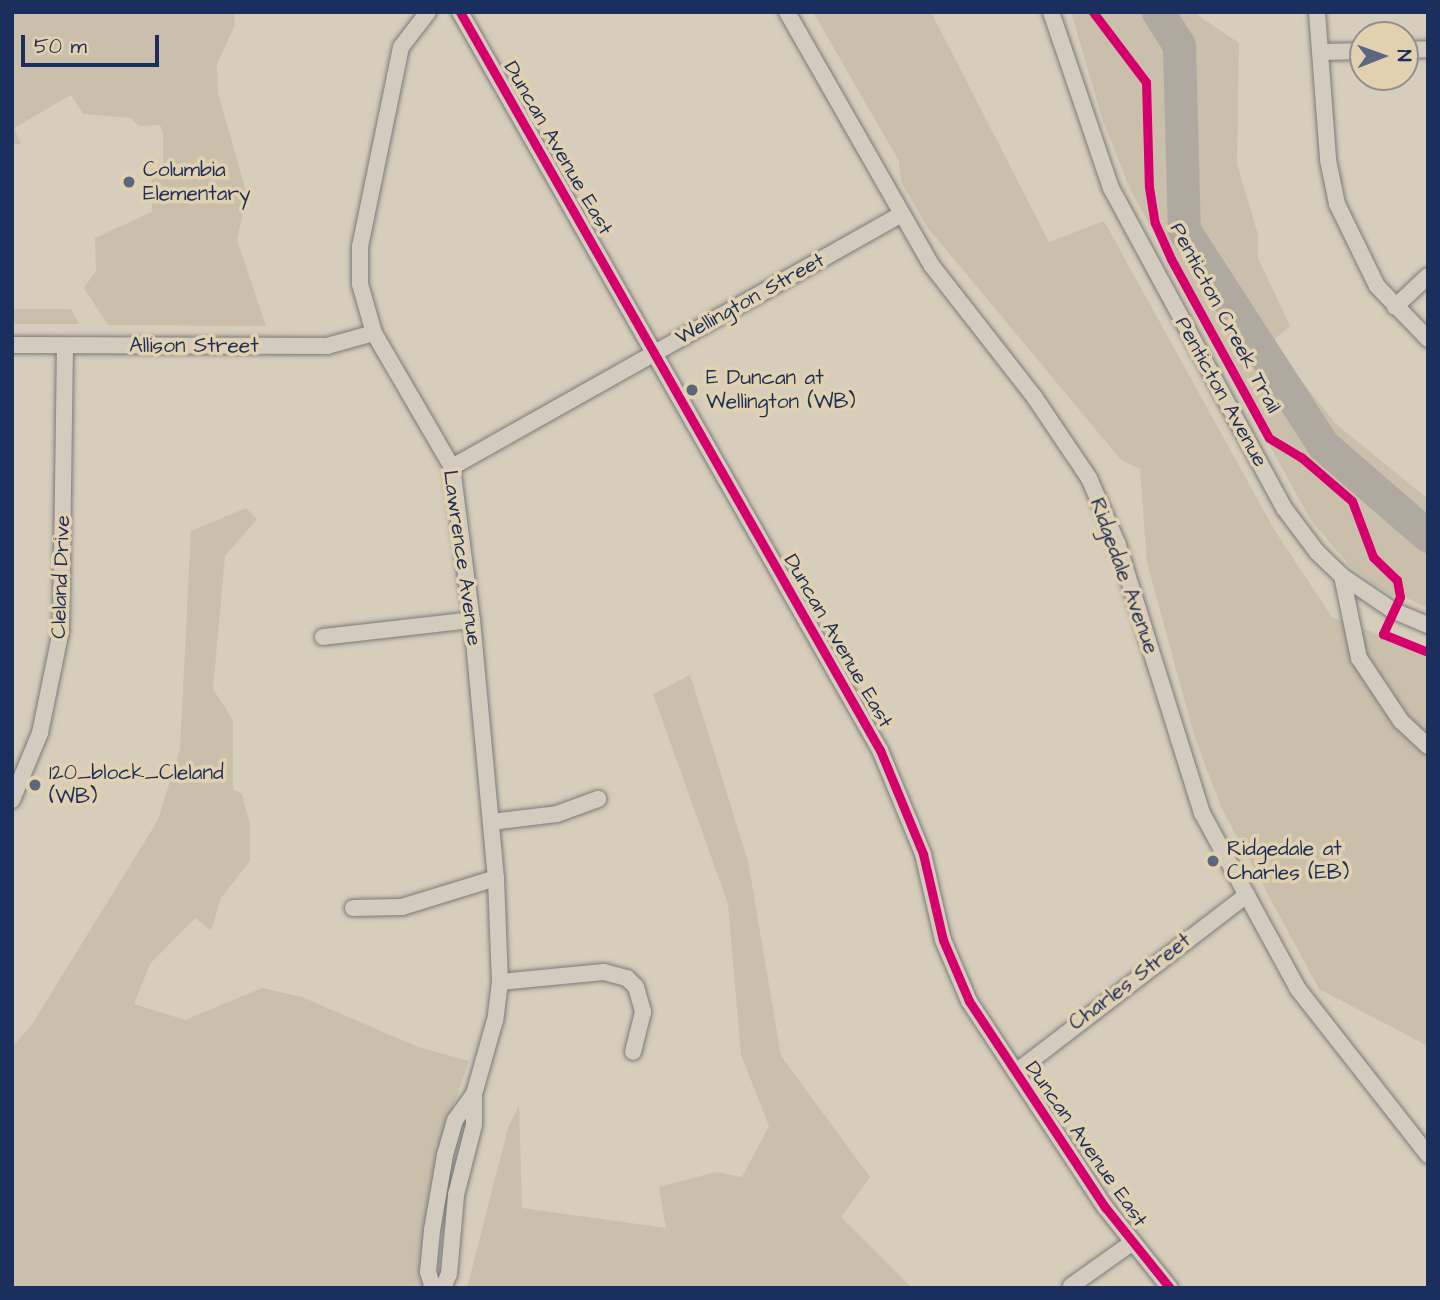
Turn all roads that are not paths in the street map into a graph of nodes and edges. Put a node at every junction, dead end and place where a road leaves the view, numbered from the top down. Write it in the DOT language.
graph roads {
  1 [pos="428,12"];
  2 [pos="460,12"];
  3 [pos="787,12"];
  4 [pos="1051,12"];
  5 [pos="1317,12"];
  6 [pos="1349,51"];
  7 [pos="1322,52"];
  8 [pos="902,214"];
  9 [pos="1428,276"];
  10 [pos="1395,307"];
  11 [pos="374,333"];
  12 [pos="1428,339"];
  13 [pos="12,345"];
  14 [pos="65,346"];
  15 [pos="654,352"];
  16 [pos="452,467"];
  17 [pos="1342,576"];
  18 [pos="472,620"];
  19 [pos="1428,625"];
  20 [pos="323,636"];
  21 [pos="1428,746"];
  22 [pos="598,799"];
  23 [pos="12,800"];
  24 [pos="491,822"];
  25 [pos="496,878"];
  26 [pos="1247,895"];
  27 [pos="353,908"];
  28 [pos="500,982"];
  29 [pos="633,1052"];
  30 [pos="1016,1072"];
  31 [pos="474,1094"];
  32 [pos="1428,1155"];
  33 [pos="1133,1241"];
  34 [pos="1071,1286"];
  35 [pos="433,1288"];
  36 [pos="443,1288"];
  37 [pos="1170,1288"];
  1 -- 11 [label="street, Lawrence Avenue"];
  2 -- 15 [label="street, Duncan Avenue East"];
  3 -- 8 [label="street, Ridgedale Avenue"];
  4 -- 17 [label="street, Penticton Avenue"];
  5 -- 7 [label="street"];
  6 -- 7 [label="street"];
  7 -- 10 [label="street"];
  8 -- 15 [label="street, Wellington Street"];
  8 -- 26 [label="street, Ridgedale Avenue"];
  9 -- 10 [label="street"];
  10 -- 12 [label="street"];
  11 -- 14 [label="street, Allison Street"];
  11 -- 16 [label="street, Lawrence Avenue"];
  13 -- 14 [label="street, Allison Street"];
  14 -- 23 [label="street, Cleland Drive"];
  15 -- 16 [label="street, Wellington Street"];
  15 -- 30 [label="street, Duncan Avenue East"];
  16 -- 18 [label="street, Lawrence Avenue"];
  17 -- 19 [label="street, Penticton Avenue"];
  17 -- 21 [label="street"];
  18 -- 20 [label="street"];
  18 -- 24 [label="street, Lawrence Avenue"];
  22 -- 24 [label="street"];
  24 -- 25 [label="street, Lawrence Avenue"];
  25 -- 27 [label="street"];
  25 -- 28 [label="street, Lawrence Avenue"];
  26 -- 30 [label="street, Charles Street"];
  26 -- 32 [label="street, Ridgedale Avenue"];
  28 -- 29 [label="street"];
  28 -- 31 [label="street, Lawrence Avenue"];
  30 -- 33 [label="street, Duncan Avenue East"];
  31 -- 35 [label="street, Lawrence Avenue"];
  31 -- 36 [label="street, Lawrence Avenue"];
  33 -- 34 [label="street"];
  33 -- 37 [label="street, Duncan Avenue East"];
}
